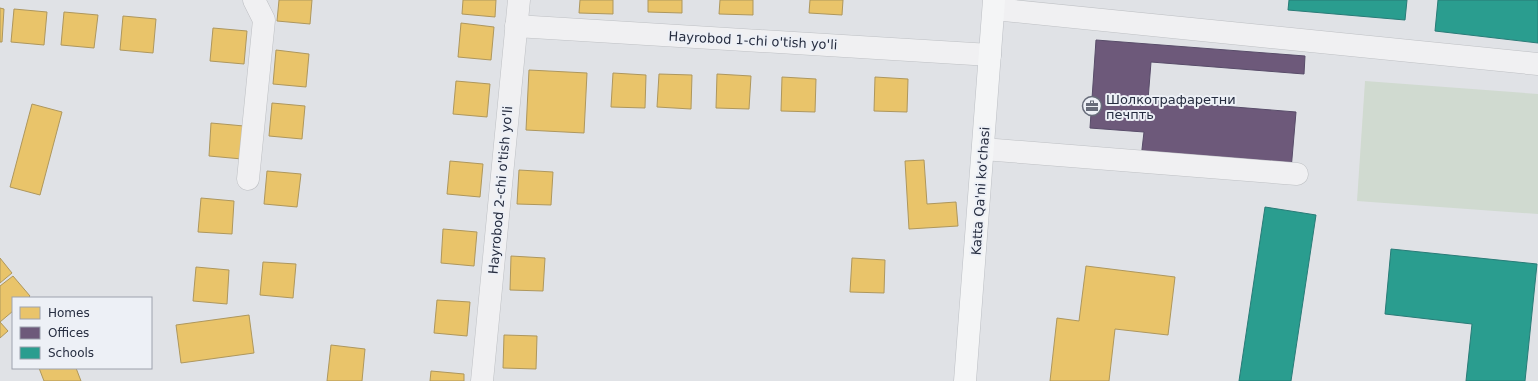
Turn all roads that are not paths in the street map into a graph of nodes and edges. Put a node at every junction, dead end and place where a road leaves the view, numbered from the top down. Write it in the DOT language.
graph roads {
  1 [pos="254,0"];
  2 [pos="519,0"];
  3 [pos="994,5"];
  4 [pos="516,26"];
  5 [pos="990,55"];
  6 [pos="1538,64"];
  7 [pos="983,149"];
  8 [pos="1297,174"];
  9 [pos="248,179"];
  10 [pos="482,381"];
  11 [pos="966,381"];
  1 -- 9 [label="street"];
  2 -- 4 [label="street, Hayrobod 2-chi o'tish yo'li"];
  3 -- 5 [label="main road, Katta Qa'ni ko'chasi"];
  3 -- 6 [label="street"];
  4 -- 5 [label="street, Hayrobod 1-chi o'tish yo'li"];
  4 -- 10 [label="street, Hayrobod 2-chi o'tish yo'li"];
  5 -- 7 [label="main road, Katta Qa'ni ko'chasi"];
  7 -- 8 [label="street"];
  7 -- 11 [label="main road, Katta Qa'ni ko'chasi"];
}
